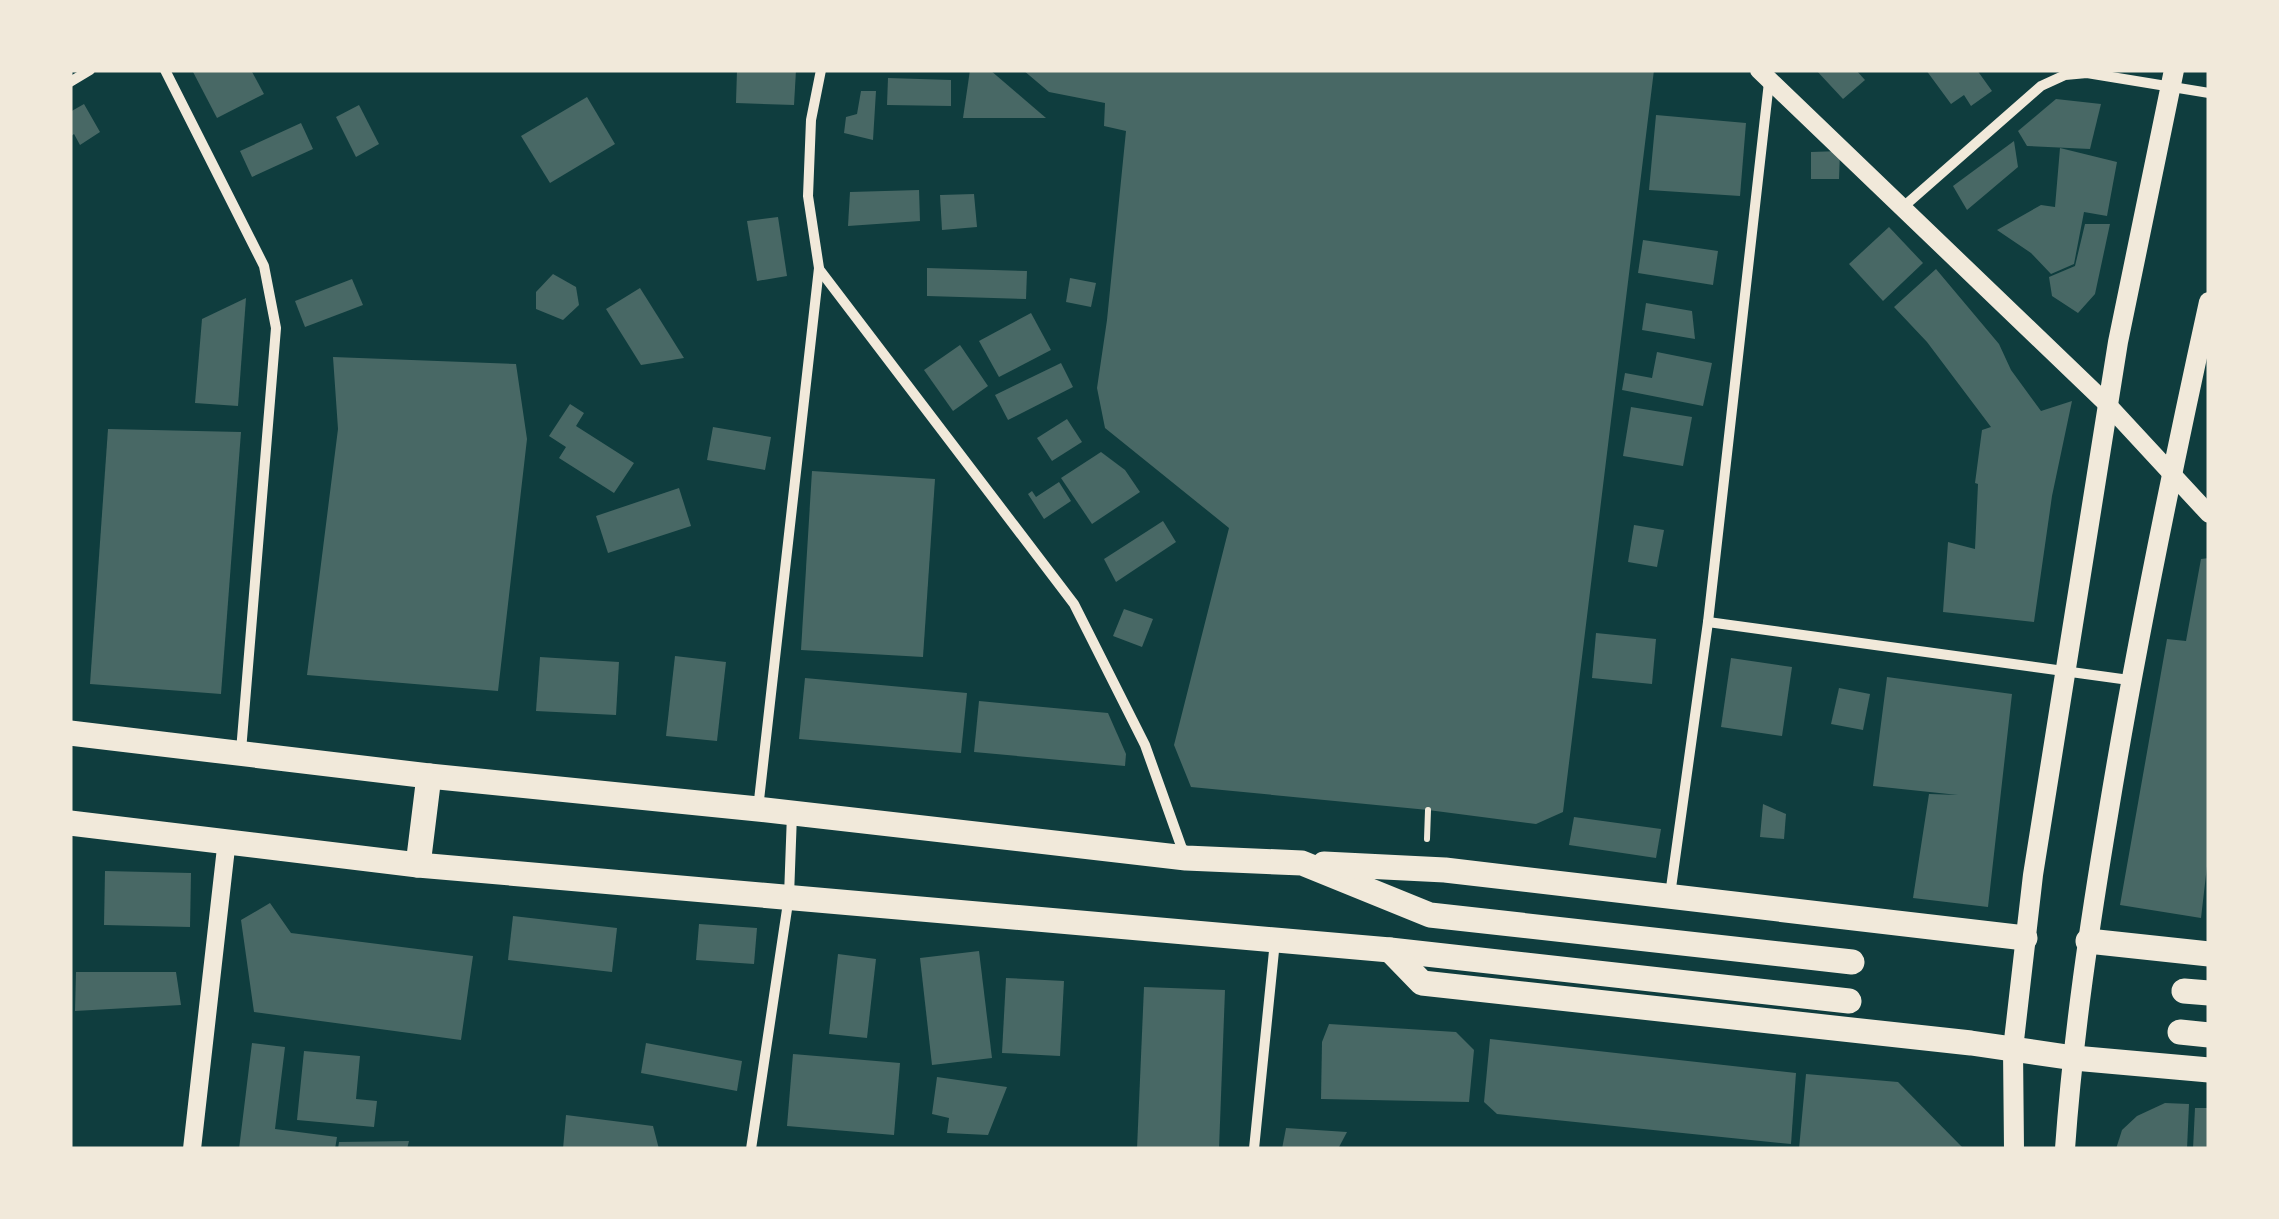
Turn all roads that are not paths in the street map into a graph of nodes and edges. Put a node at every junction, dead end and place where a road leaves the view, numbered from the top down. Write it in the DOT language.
graph roads {
  1 [pos="90,70"];
  2 [pos="165,70"];
  3 [pos="821,70"];
  4 [pos="1764,76"];
  5 [pos="2172,77"];
  6 [pos="70,82"];
  7 [pos="2209,93"];
  8 [pos="1902,208"];
  9 [pos="819,268"];
  10 [pos="2209,302"];
  11 [pos="2108,405"];
  12 [pos="2171,473"];
  13 [pos="2209,514"];
  14 [pos="1708,622"];
  15 [pos="2065,669"];
  16 [pos="2129,680"];
  17 [pos="70,733"];
  18 [pos="241,752"];
  19 [pos="429,776"];
  20 [pos="758,809"];
  21 [pos="792,814"];
  22 [pos="70,822"];
  23 [pos="228,840"];
  24 [pos="1186,858"];
  25 [pos="1302,863"];
  26 [pos="418,865"];
  27 [pos="789,896"];
  28 [pos="1669,898"];
  29 [pos="2025,938"];
  30 [pos="1276,940"];
  31 [pos="2088,940"];
  32 [pos="1390,950"];
  33 [pos="2209,954"];
  34 [pos="1852,962"];
  35 [pos="1849,1001"];
  36 [pos="2180,1032"];
  37 [pos="2209,1035"];
  38 [pos="2013,1049"];
  39 [pos="2074,1058"];
  40 [pos="2209,1070"];
  41 [pos="192,1149"];
  42 [pos="751,1149"];
  43 [pos="1254,1149"];
  44 [pos="2014,1149"];
  45 [pos="2065,1149"];
  1 -- 6 [label="street"];
  2 -- 18 [label="street"];
  3 -- 9 [label="street"];
  4 -- 8 [label="street"];
  4 -- 14 [label="street"];
  5 -- 7 [label="street"];
  5 -- 8 [label="street"];
  5 -- 11 [label="main road"];
  8 -- 11 [label="street"];
  9 -- 20 [label="street"];
  9 -- 24 [label="street"];
  10 -- 12 [label="main road"];
  11 -- 12 [label="street"];
  11 -- 15 [label="main road"];
  12 -- 13 [label="street"];
  12 -- 16 [label="main road"];
  14 -- 15 [label="street"];
  14 -- 28 [label="street"];
  15 -- 16 [label="street"];
  15 -- 29 [label="main road"];
  16 -- 31 [label="main road"];
  17 -- 18 [label="main road"];
  18 -- 19 [label="main road"];
  19 -- 20 [label="main road"];
  19 -- 26 [label="main road"];
  20 -- 21 [label="main road"];
  21 -- 24 [label="main road"];
  21 -- 27 [label="street"];
  22 -- 23 [label="main road"];
  23 -- 26 [label="main road"];
  23 -- 41 [label="street"];
  24 -- 25 [label="main road"];
  25 -- 28 [label="main road"];
  25 -- 34 [label="main road"];
  26 -- 27 [label="main road"];
  27 -- 30 [label="main road"];
  27 -- 42 [label="street"];
  28 -- 29 [label="main road"];
  29 -- 38 [label="main road"];
  30 -- 32 [label="main road"];
  30 -- 43 [label="street"];
  31 -- 33 [label="main road"];
  31 -- 39 [label="main road"];
  32 -- 35 [label="main road"];
  32 -- 38 [label="main road"];
  36 -- 37 [label="main road"];
  38 -- 39 [label="main road"];
  38 -- 44 [label="main road"];
  39 -- 40 [label="main road"];
  39 -- 45 [label="main road"];
}
